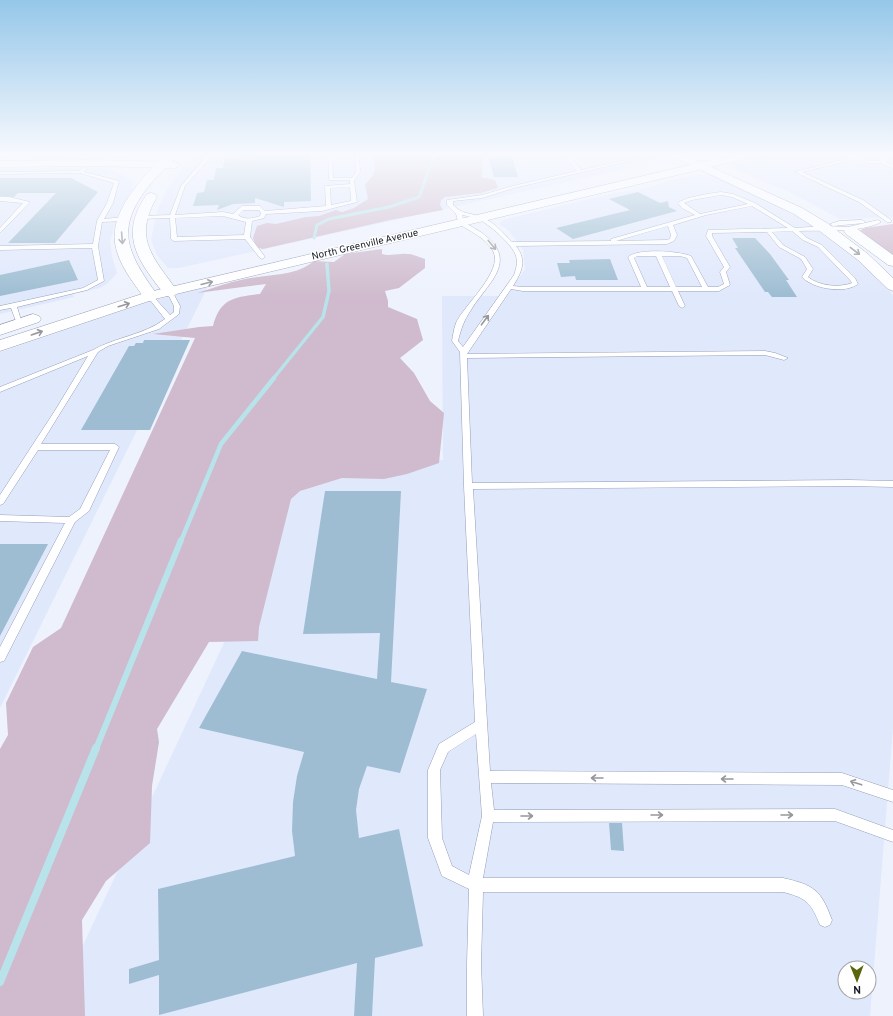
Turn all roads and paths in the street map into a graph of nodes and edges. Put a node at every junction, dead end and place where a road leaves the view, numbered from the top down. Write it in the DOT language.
graph roads {
  1 [pos="20,200"];
  2 [pos="111,200"];
  3 [pos="134,200"];
  4 [pos="149,200"];
  5 [pos="178,200"];
  6 [pos="328,200"];
  7 [pos="354,200"];
  8 [pos="450,200"];
  9 [pos="533,200"];
  10 [pos="547,200"];
  11 [pos="687,200"];
  12 [pos="746,200"];
  13 [pos="778,200"];
  14 [pos="798,200"];
  15 [pos="860,200"];
  16 [pos="753,204"];
  17 [pos="329,208"];
  18 [pos="264,213"];
  19 [pos="172,216"];
  20 [pos="236,216"];
  21 [pos="700,216"];
  22 [pos="140,218"];
  23 [pos="460,218"];
  24 [pos="480,218"];
  25 [pos="124,219"];
  26 [pos="891,220"];
  27 [pos="100,221"];
  28 [pos="250,221"];
  29 [pos="878,222"];
  30 [pos="670,224"];
  31 [pos="843,226"];
  32 [pos="824,228"];
  33 [pos="768,230"];
  34 [pos="794,230"];
  35 [pos="0,231"];
  36 [pos="247,237"];
  37 [pos="602,243"];
  38 [pos="512,244"];
  39 [pos="95,246"];
  40 [pos="0,248"];
  41 [pos="658,254"];
  42 [pos="262,257"];
  43 [pos="893,262"];
  44 [pos="165,286"];
  45 [pos="893,286"];
  46 [pos="509,287"];
  47 [pos="674,288"];
  48 [pos="706,288"];
  49 [pos="645,289"];
  50 [pos="146,291"];
  51 [pos="13,306"];
  52 [pos="682,306"];
  53 [pos="0,308"];
  54 [pos="169,319"];
  55 [pos="19,323"];
  56 [pos="0,330"];
  57 [pos="0,346"];
  58 [pos="95,351"];
  59 [pos="463,354"];
  60 [pos="784,358"];
  61 [pos="0,390"];
  62 [pos="36,447"];
  63 [pos="893,484"];
  64 [pos="468,486"];
  65 [pos="0,502"];
  66 [pos="0,518"];
  67 [pos="71,520"];
  68 [pos="0,658"];
  69 [pos="481,725"];
  70 [pos="484,777"];
  71 [pos="893,796"];
  72 [pos="488,816"];
  73 [pos="893,836"];
  74 [pos="476,885"];
  75 [pos="826,920"];
  76 [pos="475,1016"];
  1 -- 35 [label="lane"];
  2 -- 27 [label="lane"];
  3 -- 25 [label="main road"];
  4 -- 22 [label="main road"];
  5 -- 19 [label="lane"];
  6 -- 17 [label="lane"];
  7 -- 17 [label="lane"];
  8 -- 23 [label="lane"];
  9 -- 23 [label="main road, North Greenville Avenue"];
  10 -- 24 [label="main road, North Greenville Avenue"];
  11 -- 21 [label="lane"];
  12 -- 16 [label="lane"];
  13 -- 32 [label="main road"];
  14 -- 31 [label="main road"];
  15 -- 26 [label="lane"];
  16 -- 21 [label="lane"];
  16 -- 34 [label="lane"];
  17 -- 18 [label="lane"];
  18 -- 20 [label="lane"];
  18 -- 28 [label="lane"];
  19 -- 20 [label="lane"];
  19 -- 22 [label="lane"];
  19 -- 36 [label="lane"];
  20 -- 28 [label="lane"];
  21 -- 30 [label="lane"];
  22 -- 25 [label="main road"];
  22 -- 44 [label="main road"];
  23 -- 24 [label="main road, North Greenville Avenue"];
  23 -- 42 [label="main road, North Greenville Avenue"];
  44 -- 23 [label="main road, North Greenville Avenue, one-way"];
  23 -- 59 [label="lane, one-way"];
  24 -- 38 [label="lane"];
  25 -- 27 [label="lane"];
  25 -- 50 [label="main road, one-way"];
  26 -- 29 [label="lane"];
  27 -- 39 [label="lane"];
  28 -- 36 [label="lane"];
  29 -- 31 [label="lane"];
  29 -- 31 [label="lane"];
  30 -- 37 [label="lane"];
  30 -- 37 [label="lane"];
  31 -- 32 [label="lane"];
  31 -- 32 [label="lane"];
  31 -- 43 [label="main road"];
  32 -- 34 [label="lane"];
  32 -- 45 [label="main road, one-way"];
  33 -- 34 [label="lane"];
  33 -- 34 [label="lane"];
  33 -- 48 [label="lane"];
  36 -- 42 [label="lane"];
  37 -- 38 [label="lane"];
  38 -- 46 [label="lane"];
  39 -- 40 [label="lane"];
  39 -- 51 [label="lane"];
  41 -- 47 [label="lane"];
  41 -- 48 [label="lane"];
  41 -- 49 [label="lane"];
  42 -- 44 [label="main road, North Greenville Avenue"];
  44 -- 50 [label="main road, North Greenville Avenue"];
  44 -- 54 [label="lane"];
  46 -- 49 [label="lane"];
  59 -- 46 [label="lane, one-way"];
  47 -- 48 [label="lane"];
  47 -- 49 [label="lane"];
  47 -- 52 [label="lane"];
  50 -- 54 [label="lane"];
  50 -- 55 [label="main road, North Greenville Avenue"];
  57 -- 50 [label="main road, North Greenville Avenue, one-way"];
  51 -- 53 [label="lane"];
  51 -- 55 [label="lane"];
  54 -- 58 [label="lane"];
  55 -- 56 [label="main road, North Greenville Avenue"];
  58 -- 61 [label="lane"];
  58 -- 62 [label="lane"];
  59 -- 60 [label="lane"];
  59 -- 64 [label="lane"];
  62 -- 65 [label="lane"];
  62 -- 67 [label="lane"];
  63 -- 64 [label="lane"];
  64 -- 69 [label="lane"];
  66 -- 67 [label="lane"];
  67 -- 68 [label="lane"];
  69 -- 70 [label="lane"];
  69 -- 74 [label="lane"];
  71 -- 70 [label="lane, one-way"];
  70 -- 72 [label="lane"];
  72 -- 73 [label="lane, one-way"];
  72 -- 74 [label="lane"];
  74 -- 75 [label="lane"];
  74 -- 76 [label="lane"];
}
